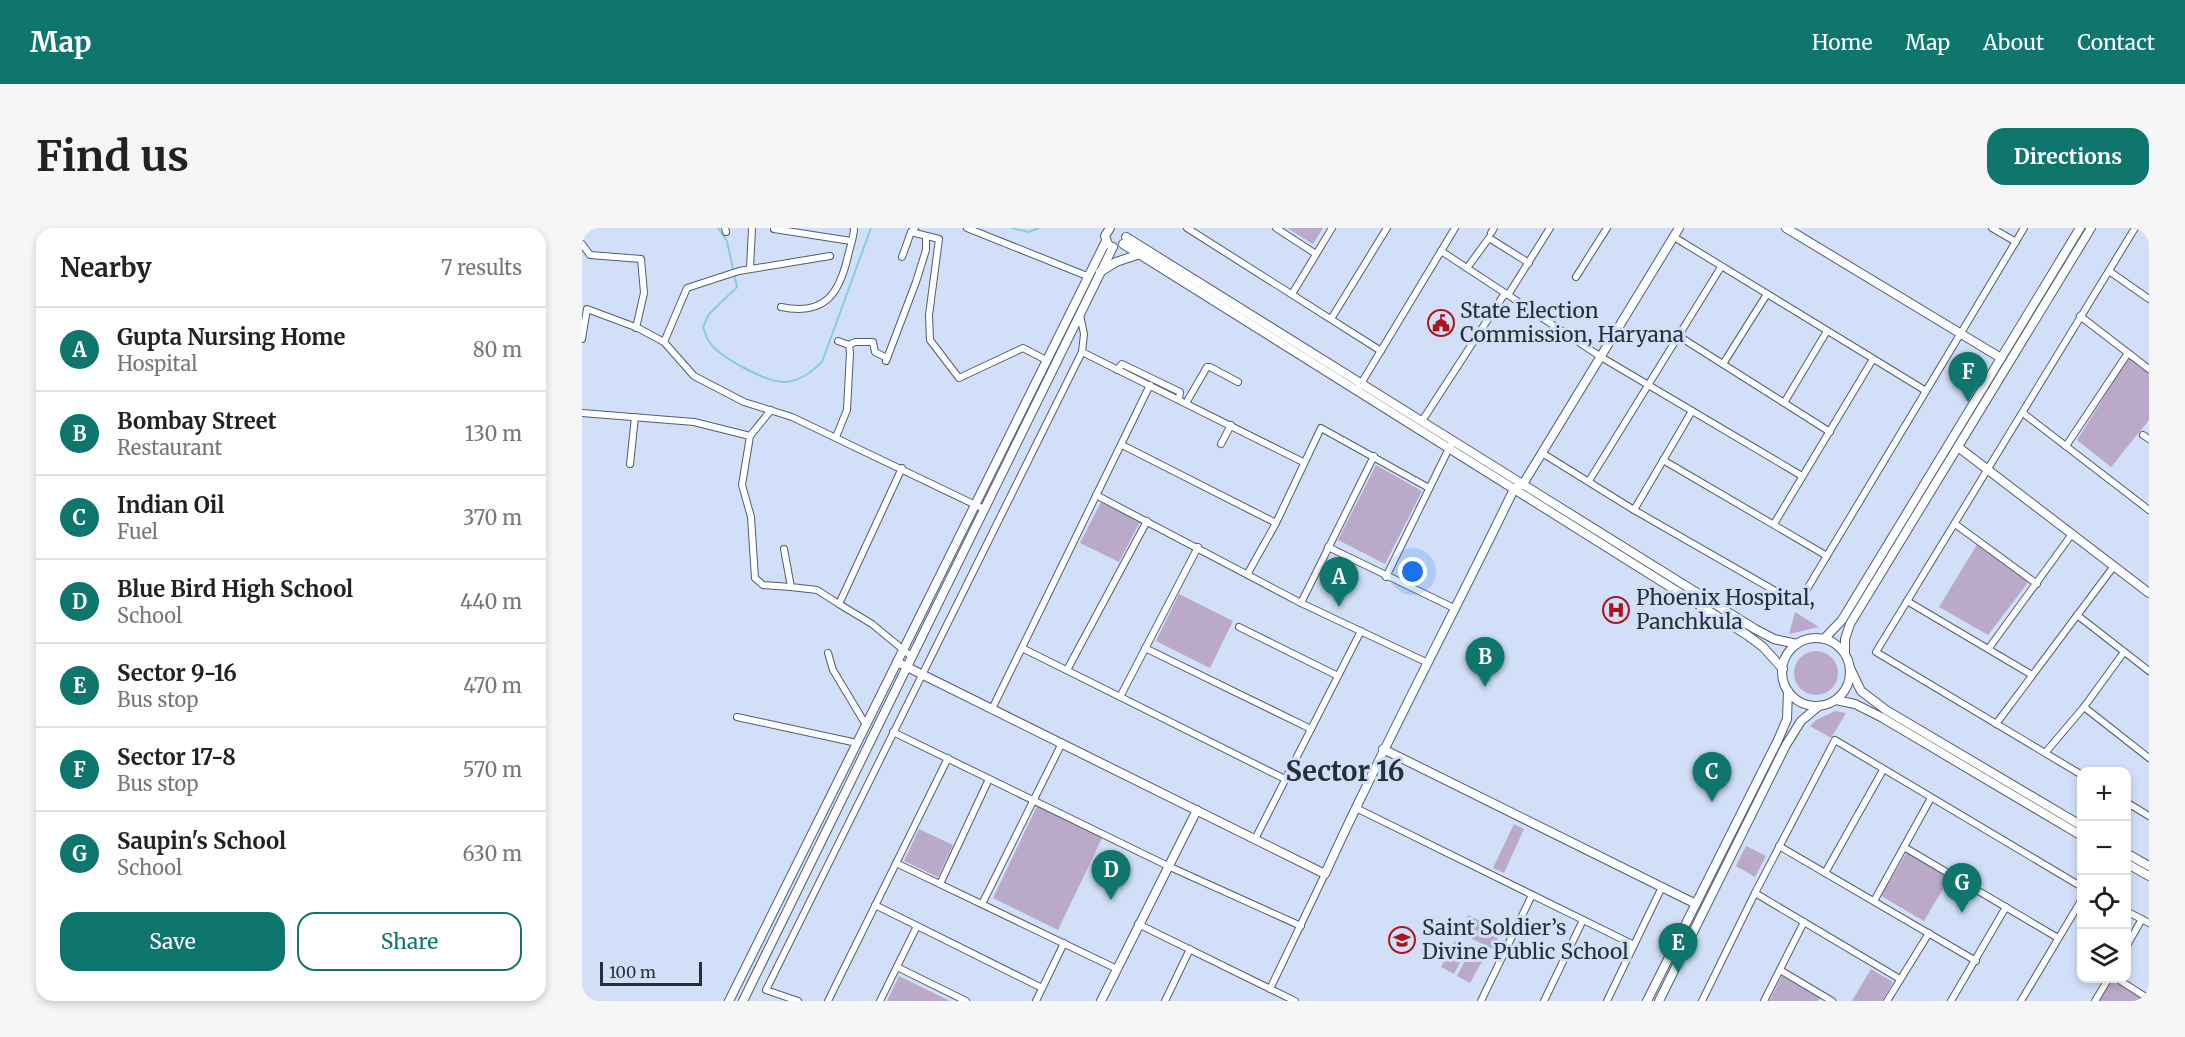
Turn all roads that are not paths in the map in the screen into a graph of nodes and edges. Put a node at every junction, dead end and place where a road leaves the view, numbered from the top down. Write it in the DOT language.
graph roads {
  1 [pos="752,228"];
  2 [pos="773,228"];
  3 [pos="854,228"];
  4 [pos="967,228"];
  5 [pos="1110,228"];
  6 [pos="1186,228"];
  7 [pos="1276,228"];
  8 [pos="1332,228"];
  9 [pos="1388,228"];
  10 [pos="1455,228"];
  11 [pos="1550,228"];
  12 [pos="1607,228"];
  13 [pos="1679,228"];
  14 [pos="1786,228"];
  15 [pos="1992,228"];
  16 [pos="2024,228"];
  17 [pos="2080,228"];
  18 [pos="2091,228"];
  19 [pos="2135,228"];
  20 [pos="1122,229"];
  21 [pos="913,230"];
  22 [pos="814,232"];
  23 [pos="926,236"];
  24 [pos="1674,237"];
  25 [pos="1124,240"];
  26 [pos="851,241"];
  27 [pos="2016,242"];
  28 [pos="582,244"];
  29 [pos="1110,244"];
  30 [pos="1441,251"];
  31 [pos="1140,254"];
  32 [pos="1316,254"];
  33 [pos="830,256"];
  34 [pos="902,257"];
  35 [pos="1529,263"];
  36 [pos="1722,267"];
  37 [pos="750,268"];
  38 [pos="1467,268"];
  39 [pos="2109,271"];
  40 [pos="1100,272"];
  41 [pos="1087,276"];
  42 [pos="1576,278"];
  43 [pos="1292,294"];
  44 [pos="1507,294"];
  45 [pos="1767,294"];
  46 [pos="2149,299"];
  47 [pos="781,307"];
  48 [pos="1080,314"];
  49 [pos="2080,316"];
  50 [pos="1331,319"];
  51 [pos="636,328"];
  52 [pos="1827,331"];
  53 [pos="1960,333"];
  54 [pos="1677,336"];
  55 [pos="582,339"];
  56 [pos="838,341"];
  57 [pos="664,342"];
  58 [pos="849,345"];
  59 [pos="1381,351"];
  60 [pos="1082,352"];
  61 [pos="2128,353"];
  62 [pos="1601,357"];
  63 [pos="2001,358"];
  64 [pos="1873,359"];
  65 [pos="1046,360"];
  66 [pos="1723,364"];
  67 [pos="2149,369"];
  68 [pos="1117,370"];
  69 [pos="1238,382"];
  70 [pos="1150,385"];
  71 [pos="1646,385"];
  72 [pos="1359,387"];
  73 [pos="1926,391"];
  74 [pos="1179,399"];
  75 [pos="1186,403"];
  76 [pos="1784,403"];
  77 [pos="771,410"];
  78 [pos="1692,411"];
  79 [pos="582,413"];
  80 [pos="2023,413"];
  81 [pos="635,417"];
  82 [pos="1422,421"];
  83 [pos="1230,425"];
  84 [pos="1830,432"];
  85 [pos="2143,435"];
  86 [pos="750,436"];
  87 [pos="836,437"];
  88 [pos="2149,440"];
  89 [pos="1221,444"];
  90 [pos="1451,444"];
  91 [pos="1122,445"];
  92 [pos="2066,446"];
  93 [pos="1958,447"];
  94 [pos="1542,453"];
  95 [pos="1374,456"];
  96 [pos="1663,460"];
  97 [pos="1304,462"];
  98 [pos="630,464"];
  99 [pos="902,468"];
  100 [pos="1988,470"];
  101 [pos="1802,476"];
  102 [pos="1589,481"];
  103 [pos="1523,484"];
  104 [pos="1429,488"];
  105 [pos="1514,489"];
  106 [pos="1096,495"];
  107 [pos="976,505"];
  108 [pos="984,509"];
  109 [pos="1634,510"];
  110 [pos="2149,510"];
  111 [pos="1147,521"];
  112 [pos="1276,523"];
  113 [pos="1774,524"];
  114 [pos="1955,524"];
  115 [pos="2072,534"];
  116 [pos="1198,547"];
  117 [pos="1328,547"];
  118 [pos="784,549"];
  119 [pos="1827,556"];
  120 [pos="2114,566"];
  121 [pos="1248,573"];
  122 [pos="1386,577"];
  123 [pos="2037,584"];
  124 [pos="792,587"];
  125 [pos="2149,593"];
  126 [pos="1907,601"];
  127 [pos="1300,603"];
  128 [pos="839,604"];
  129 [pos="1456,609"];
  130 [pos="2077,615"];
  131 [pos="1239,627"];
  132 [pos="1360,631"];
  133 [pos="1824,639"];
  134 [pos="1797,644"];
  135 [pos="1022,648"];
  136 [pos="1145,648"];
  137 [pos="1989,648"];
  138 [pos="903,650"];
  139 [pos="2124,652"];
  140 [pos="828,653"];
  141 [pos="1845,654"];
  142 [pos="912,657"];
  143 [pos="897,662"];
  144 [pos="1428,663"];
  145 [pos="907,666"];
  146 [pos="1783,669"];
  147 [pos="1850,669"];
  148 [pos="1067,670"];
  149 [pos="2149,671"];
  150 [pos="921,673"];
  151 [pos="1336,675"];
  152 [pos="2032,675"];
  153 [pos="1788,691"];
  154 [pos="1120,697"];
  155 [pos="1836,700"];
  156 [pos="1819,706"];
  157 [pos="2084,707"];
  158 [pos="992,709"];
  159 [pos="737,717"];
  160 [pos="1996,724"];
  161 [pos="866,725"];
  162 [pos="1311,729"];
  163 [pos="893,732"];
  164 [pos="857,742"];
  165 [pos="1062,743"];
  166 [pos="1383,749"];
  167 [pos="2045,753"];
  168 [pos="948,758"];
  169 [pos="2149,758"];
  170 [pos="1883,770"];
  171 [pos="2077,772"];
  172 [pos="989,779"];
  173 [pos="1285,779"];
  174 [pos="1932,798"];
  175 [pos="1034,801"];
  176 [pos="2131,805"];
  177 [pos="1356,808"];
  178 [pos="1197,810"];
  179 [pos="2149,816"];
  180 [pos="2077,823"];
  181 [pos="2077,833"];
  182 [pos="1255,839"];
  183 [pos="1779,846"];
  184 [pos="1904,847"];
  185 [pos="2131,855"];
  186 [pos="896,863"];
  187 [pos="2131,865"];
  188 [pos="1168,866"];
  189 [pos="2149,866"];
  190 [pos="1825,873"];
  191 [pos="1325,874"];
  192 [pos="2149,876"];
  193 [pos="940,884"];
  194 [pos="2077,884"];
  195 [pos="1662,887"];
  196 [pos="1755,893"];
  197 [pos="1532,895"];
  198 [pos="1874,901"];
  199 [pos="875,904"];
  200 [pos="982,904"];
  201 [pos="1696,904"];
  202 [pos="2006,907"];
  203 [pos="2077,907"];
  204 [pos="2131,913"];
  205 [pos="2142,919"];
  206 [pos="1583,920"];
  207 [pos="1804,922"];
  208 [pos="2149,923"];
  209 [pos="1138,924"];
  210 [pos="917,926"];
  211 [pos="1301,926"];
  212 [pos="1929,933"];
  213 [pos="2058,938"];
  214 [pos="2131,940"];
  215 [pos="1064,943"];
  216 [pos="1634,945"];
  217 [pos="1190,949"];
  218 [pos="1976,961"];
  219 [pos="897,967"];
  220 [pos="1117,969"];
  221 [pos="1780,970"];
  222 [pos="1900,979"];
  223 [pos="2106,983"];
  224 [pos="2124,983"];
  225 [pos="1042,988"];
  226 [pos="1270,989"];
  227 [pos="1823,998"];
  228 [pos="2149,999"];
  229 [pos="1166,1000"];
  230 [pos="729,1001"];
  231 [pos="743,1001"];
  232 [pos="798,1001"];
  233 [pos="828,1001"];
  234 [pos="880,1001"];
  235 [pos="966,1001"];
  236 [pos="1036,1001"];
  237 [pos="1101,1001"];
  238 [pos="1295,1001"];
  239 [pos="1481,1001"];
  240 [pos="1544,1001"];
  241 [pos="1607,1001"];
  242 [pos="1647,1001"];
  243 [pos="1659,1001"];
  244 [pos="1702,1001"];
  245 [pos="1764,1001"];
  246 [pos="1832,1001"];
  247 [pos="1887,1001"];
  248 [pos="1951,1001"];
  249 [pos="2021,1001"];
  250 [pos="2095,1001"];
  1 -- 37 [label="street"];
  2 -- 22 [label="street"];
  3 -- 26 [label="street"];
  4 -- 41 [label="street"];
  5 -- 29 [label="street"];
  6 -- 43 [label="street"];
  7 -- 32 [label="street"];
  8 -- 32 [label="street"];
  9 -- 50 [label="street"];
  10 -- 30 [label="street"];
  11 -- 35 [label="street"];
  12 -- 42 [label="street"];
  13 -- 24 [label="street"];
  14 -- 53 [label="street"];
  15 -- 27 [label="street"];
  16 -- 27 [label="street"];
  17 -- 63 [label="street"];
  18 -- 93 [label="street"];
  19 -- 39 [label="street"];
  20 -- 25 [label="street"];
  21 -- 23 [label="street"];
  21 -- 34 [label="street"];
  22 -- 26 [label="street"];
  23 -- 58 [label="street"];
  23 -- 65 [label="street"];
  24 -- 36 [label="street"];
  24 -- 62 [label="street"];
  25 -- 29 [label="street"];
  25 -- 31 [label="street"];
  25 -- 72 [label="street"];
  26 -- 47 [label="street"];
  27 -- 53 [label="street"];
  28 -- 51 [label="street"];
  29 -- 40 [label="street"];
  29 -- 41 [label="street"];
  30 -- 38 [label="street"];
  30 -- 59 [label="street"];
  31 -- 40 [label="street"];
  31 -- 72 [label="street"];
  32 -- 43 [label="street"];
  33 -- 37 [label="street"];
  35 -- 38 [label="street"];
  35 -- 44 [label="street"];
  36 -- 45 [label="street"];
  36 -- 54 [label="street"];
  37 -- 57 [label="street"];
  38 -- 44 [label="street"];
  39 -- 46 [label="street"];
  39 -- 49 [label="street"];
  40 -- 48 [label="street"];
  41 -- 65 [label="street"];
  43 -- 50 [label="street"];
  44 -- 62 [label="street"];
  44 -- 82 [label="street"];
  45 -- 52 [label="street"];
  45 -- 66 [label="street"];
  48 -- 60 [label="street"];
  48 -- 108 [label="street"];
  49 -- 61 [label="street"];
  49 -- 80 [label="street"];
  50 -- 59 [label="street"];
  51 -- 55 [label="street"];
  51 -- 57 [label="street"];
  52 -- 64 [label="street"];
  52 -- 76 [label="street"];
  53 -- 63 [label="street"];
  53 -- 73 [label="street"];
  54 -- 66 [label="street"];
  54 -- 71 [label="street"];
  56 -- 58 [label="street"];
  57 -- 77 [label="street"];
  58 -- 87 [label="street"];
  59 -- 72 [label="street"];
  60 -- 68 [label="street"];
  60 -- 150 [label="street"];
  61 -- 67 [label="street"];
  61 -- 92 [label="street"];
  62 -- 71 [label="street"];
  62 -- 94 [label="street"];
  63 -- 133 [label="street"];
  64 -- 73 [label="street"];
  64 -- 84 [label="street"];
  65 -- 107 [label="street"];
  66 -- 76 [label="street"];
  68 -- 70 [label="street"];
  68 -- 74 [label="street"];
  69 -- 75 [label="street"];
  70 -- 74 [label="street"];
  70 -- 91 [label="street"];
  71 -- 78 [label="street"];
  71 -- 102 [label="street"];
  72 -- 82 [label="street"];
  72 -- 90 [label="street"];
  73 -- 119 [label="street"];
  74 -- 75 [label="street"];
  75 -- 83 [label="street"];
  76 -- 84 [label="street"];
  77 -- 86 [label="street"];
  77 -- 87 [label="street"];
  78 -- 96 [label="street"];
  78 -- 101 [label="street"];
  79 -- 81 [label="street"];
  80 -- 92 [label="street"];
  80 -- 100 [label="street"];
  81 -- 86 [label="street"];
  81 -- 98 [label="street"];
  82 -- 90 [label="street"];
  83 -- 89 [label="street"];
  83 -- 97 [label="street"];
  84 -- 101 [label="street"];
  85 -- 88 [label="street"];
  86 -- 124 [label="street"];
  87 -- 99 [label="street"];
  90 -- 103 [label="street"];
  90 -- 104 [label="street"];
  90 -- 105 [label="street"];
  91 -- 106 [label="street"];
  91 -- 112 [label="street"];
  92 -- 110 [label="street"];
  93 -- 100 [label="street"];
  93 -- 141 [label="street"];
  94 -- 102 [label="street"];
  94 -- 103 [label="street"];
  95 -- 97 [label="street"];
  95 -- 104 [label="street"];
  95 -- 117 [label="street"];
  96 -- 109 [label="street"];
  96 -- 113 [label="street"];
  97 -- 112 [label="street"];
  99 -- 107 [label="street"];
  99 -- 128 [label="street"];
  100 -- 114 [label="street"];
  100 -- 115 [label="street"];
  101 -- 113 [label="street"];
  102 -- 109 [label="street"];
  103 -- 105 [label="street"];
  103 -- 134 [label="street"];
  104 -- 122 [label="street"];
  105 -- 129 [label="street"];
  105 -- 146 [label="street"];
  106 -- 111 [label="street"];
  106 -- 135 [label="street"];
  107 -- 108 [label="street"];
  107 -- 138 [label="street"];
  108 -- 142 [label="street"];
  109 -- 119 [label="street"];
  111 -- 116 [label="street"];
  111 -- 148 [label="street"];
  112 -- 121 [label="street"];
  113 -- 119 [label="street"];
  114 -- 123 [label="street"];
  114 -- 126 [label="street"];
  115 -- 120 [label="street"];
  115 -- 123 [label="street"];
  116 -- 121 [label="street"];
  116 -- 136 [label="street"];
  117 -- 122 [label="street"];
  117 -- 127 [label="street"];
  118 -- 124 [label="street"];
  120 -- 125 [label="street"];
  120 -- 130 [label="street"];
  121 -- 127 [label="street"];
  122 -- 129 [label="street"];
  123 -- 137 [label="street"];
  124 -- 128 [label="street"];
  126 -- 137 [label="street"];
  126 -- 160 [label="street"];
  127 -- 132 [label="street"];
  128 -- 138 [label="street"];
  129 -- 144 [label="street"];
  130 -- 139 [label="street"];
  130 -- 152 [label="street"];
  131 -- 151 [label="street"];
  132 -- 144 [label="street"];
  132 -- 151 [label="street"];
  133 -- 134 [label="street"];
  133 -- 141 [label="street"];
  134 -- 146 [label="street"];
  135 -- 148 [label="street"];
  135 -- 158 [label="street"];
  136 -- 154 [label="street"];
  136 -- 162 [label="street"];
  137 -- 152 [label="street"];
  138 -- 142 [label="street"];
  138 -- 143 [label="street"];
  139 -- 149 [label="street"];
  139 -- 157 [label="street"];
  140 -- 161 [label="street"];
  141 -- 147 [label="street"];
  142 -- 145 [label="street"];
  143 -- 145 [label="street"];
  143 -- 161 [label="street"];
  144 -- 166 [label="street"];
  145 -- 150 [label="street"];
  145 -- 231 [label="street"];
  146 -- 153 [label="street"];
  147 -- 155 [label="street"];
  147 -- 180 [label="street"];
  148 -- 154 [label="street"];
  150 -- 158 [label="street"];
  150 -- 163 [label="street"];
  151 -- 162 [label="street"];
  152 -- 160 [label="street"];
  153 -- 156 [label="street"];
  153 -- 201 [label="street"];
  154 -- 173 [label="street"];
  155 -- 156 [label="street"];
  155 -- 181 [label="street"];
  156 -- 243 [label="street"];
  157 -- 167 [label="street"];
  157 -- 169 [label="street"];
  158 -- 165 [label="street"];
  159 -- 164 [label="street"];
  160 -- 167 [label="street"];
  161 -- 164 [label="street"];
  162 -- 173 [label="street"];
  163 -- 168 [label="street"];
  163 -- 232 [label="street"];
  164 -- 230 [label="street"];
  165 -- 175 [label="street"];
  165 -- 178 [label="street"];
  166 -- 177 [label="street"];
  166 -- 195 [label="street"];
  167 -- 171 [label="street"];
  168 -- 172 [label="street"];
  168 -- 186 [label="street"];
  170 -- 174 [label="street"];
  170 -- 183 [label="street"];
  170 -- 190 [label="street"];
  172 -- 175 [label="street"];
  172 -- 193 [label="street"];
  173 -- 182 [label="street"];
  174 -- 184 [label="street"];
  174 -- 194 [label="street"];
  175 -- 188 [label="street"];
  175 -- 200 [label="street"];
  176 -- 179 [label="street"];
  177 -- 191 [label="street"];
  177 -- 197 [label="street"];
  178 -- 182 [label="street"];
  178 -- 188 [label="street"];
  182 -- 191 [label="street"];
  183 -- 190 [label="street"];
  183 -- 196 [label="street"];
  184 -- 198 [label="street"];
  184 -- 202 [label="street"];
  185 -- 189 [label="street"];
  186 -- 193 [label="street"];
  186 -- 199 [label="street"];
  187 -- 192 [label="street"];
  188 -- 209 [label="street"];
  188 -- 211 [label="street"];
  190 -- 198 [label="street"];
  191 -- 211 [label="street"];
  193 -- 200 [label="street"];
  195 -- 201 [label="street"];
  195 -- 216 [label="street"];
  196 -- 207 [label="street"];
  196 -- 244 [label="street"];
  197 -- 206 [label="street"];
  197 -- 239 [label="street"];
  198 -- 212 [label="street"];
  199 -- 210 [label="street"];
  199 -- 233 [label="street"];
  200 -- 215 [label="street"];
  201 -- 242 [label="street"];
  202 -- 213 [label="street"];
  202 -- 218 [label="street"];
  203 -- 213 [label="street"];
  204 -- 205 [label="street"];
  205 -- 208 [label="street"];
  205 -- 214 [label="street"];
  206 -- 216 [label="street"];
  206 -- 240 [label="street"];
  207 -- 221 [label="street"];
  207 -- 222 [label="street"];
  209 -- 217 [label="street"];
  209 -- 220 [label="street"];
  210 -- 219 [label="street"];
  210 -- 225 [label="street"];
  211 -- 226 [label="street"];
  212 -- 218 [label="street"];
  212 -- 222 [label="street"];
  213 -- 249 [label="street"];
  215 -- 220 [label="street"];
  215 -- 225 [label="street"];
  216 -- 241 [label="street"];
  217 -- 226 [label="street"];
  217 -- 229 [label="street"];
  218 -- 248 [label="street"];
  219 -- 234 [label="street"];
  219 -- 235 [label="street"];
  220 -- 237 [label="street"];
  221 -- 227 [label="street"];
  221 -- 245 [label="street"];
  222 -- 247 [label="street"];
  223 -- 250 [label="street"];
  224 -- 228 [label="street"];
  225 -- 236 [label="street"];
  226 -- 238 [label="street"];
  227 -- 246 [label="street"];
}
